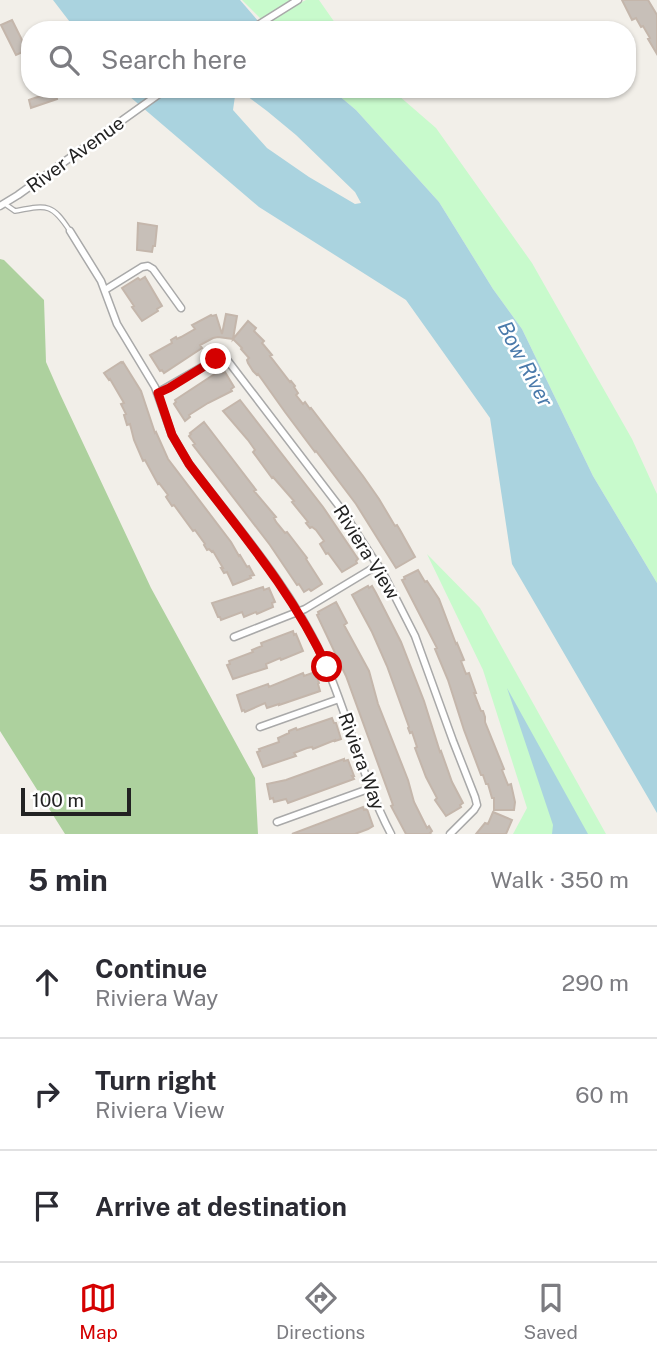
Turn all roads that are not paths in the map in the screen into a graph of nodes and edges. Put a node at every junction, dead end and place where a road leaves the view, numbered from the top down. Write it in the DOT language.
graph roads {
  1 [pos="298,0"];
  2 [pos="262,21"];
  3 [pos="153,98"];
  4 [pos="2,205"];
  5 [pos="70,231"];
  6 [pos="105,289"];
  7 [pos="181,308"];
  8 [pos="158,393"];
  9 [pos="378,565"];
  10 [pos="298,612"];
  11 [pos="234,637"];
  12 [pos="339,699"];
  13 [pos="260,727"];
  14 [pos="371,788"];
  15 [pos="277,822"];
  16 [pos="391,834"];
  17 [pos="450,834"];
  1 -- 2 [label="street"];
  3 -- 4 [label="street, River Avenue"];
  4 -- 5 [label="lane"];
  5 -- 6 [label="street, Riviera Way"];
  6 -- 7 [label="street"];
  6 -- 8 [label="street, Riviera Way"];
  8 -- 9 [label="street, Riviera View"];
  8 -- 10 [label="street, Riviera Way"];
  9 -- 10 [label="street"];
  9 -- 17 [label="street, Riviera View"];
  10 -- 11 [label="street"];
  10 -- 12 [label="street, Riviera Way"];
  12 -- 13 [label="street"];
  12 -- 14 [label="street, Riviera Way"];
  14 -- 15 [label="street"];
  14 -- 16 [label="street, Riviera Way"];
}
